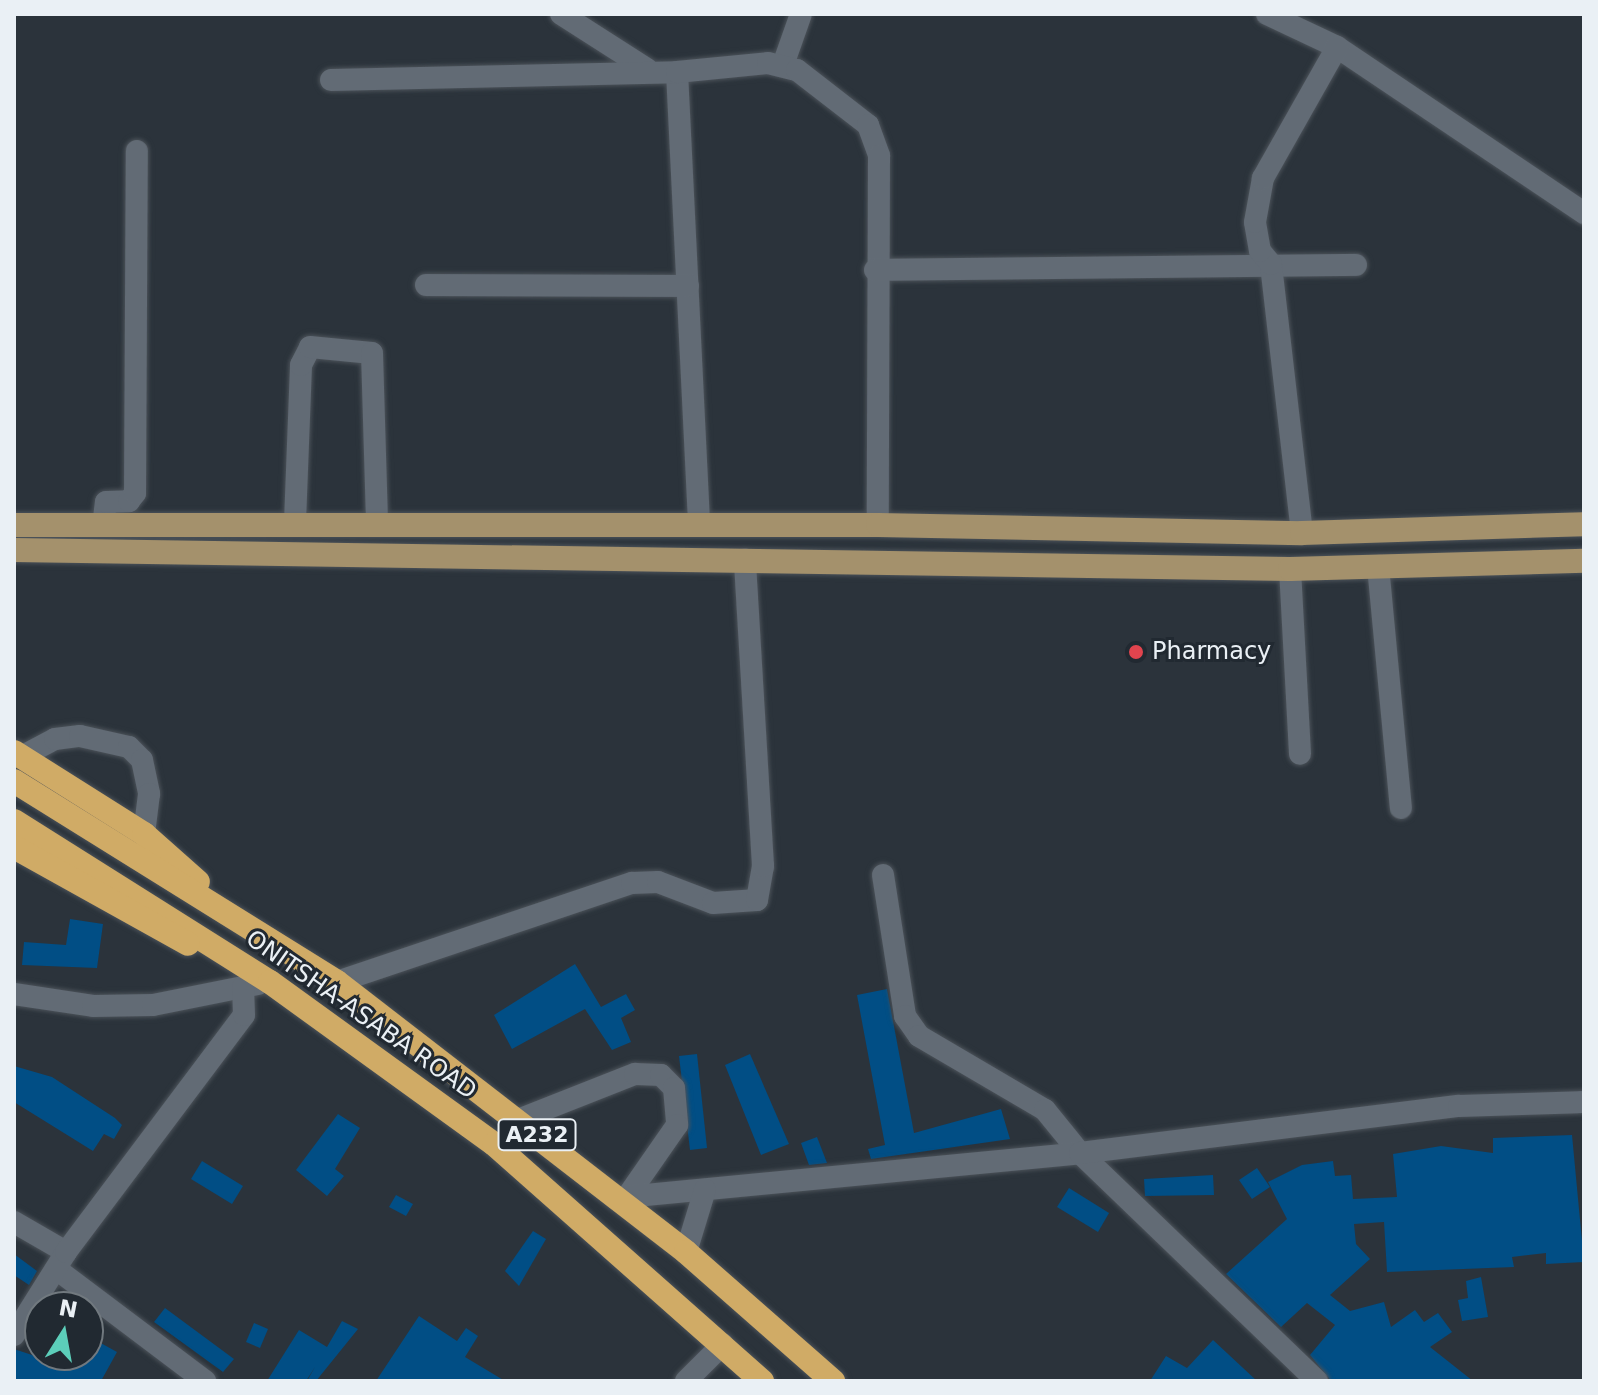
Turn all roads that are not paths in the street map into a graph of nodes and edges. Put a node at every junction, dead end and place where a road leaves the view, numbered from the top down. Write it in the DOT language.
graph roads {
  1 [pos="561,14"];
  2 [pos="801,14"];
  3 [pos="1267,14"];
  4 [pos="1337,47"];
  5 [pos="783,65"];
  6 [pos="647,69"];
  7 [pos="677,72"];
  8 [pos="331,80"];
  9 [pos="137,151"];
  10 [pos="1584,213"];
  11 [pos="1271,264"];
  12 [pos="1356,265"];
  13 [pos="875,270"];
  14 [pos="426,285"];
  15 [pos="688,286"];
  16 [pos="295,522"];
  17 [pos="377,522"];
  18 [pos="1584,524"];
  19 [pos="14,525"];
  20 [pos="699,525"];
  21 [pos="878,525"];
  22 [pos="103,526"];
  23 [pos="1302,533"];
  24 [pos="14,550"];
  25 [pos="745,560"];
  26 [pos="1584,561"];
  27 [pos="1378,566"];
  28 [pos="1290,569"];
  29 [pos="17,754"];
  30 [pos="1300,754"];
  31 [pos="14,781"];
  32 [pos="1401,808"];
  33 [pos="14,821"];
  34 [pos="144,834"];
  35 [pos="14,847"];
  36 [pos="883,875"];
  37 [pos="225,909"];
  38 [pos="221,950"];
  39 [pos="270,982"];
  40 [pos="337,982"];
  41 [pos="243,987"];
  42 [pos="14,994"];
  43 [pos="1584,1102"];
  44 [pos="518,1120"];
  45 [pos="1080,1153"];
  46 [pos="705,1190"];
  47 [pos="621,1198"];
  48 [pos="14,1222"];
  49 [pos="686,1252"];
  50 [pos="63,1262"];
  51 [pos="14,1335"];
  52 [pos="723,1344"];
  53 [pos="205,1381"];
  54 [pos="686,1381"];
  55 [pos="762,1381"];
  56 [pos="833,1381"];
  57 [pos="1317,1381"];
  1 -- 6 [label="street"];
  2 -- 5 [label="street"];
  3 -- 4 [label="street"];
  4 -- 10 [label="street"];
  4 -- 11 [label="street"];
  5 -- 7 [label="street"];
  5 -- 13 [label="street"];
  6 -- 7 [label="street"];
  6 -- 8 [label="street"];
  7 -- 15 [label="street"];
  9 -- 22 [label="street"];
  11 -- 12 [label="street"];
  11 -- 13 [label="street"];
  11 -- 23 [label="street"];
  13 -- 21 [label="street"];
  14 -- 15 [label="street"];
  15 -- 20 [label="street"];
  16 -- 17 [label="main road"];
  16 -- 17 [label="street"];
  16 -- 22 [label="main road"];
  17 -- 20 [label="main road"];
  18 -- 23 [label="main road"];
  19 -- 22 [label="main road"];
  20 -- 21 [label="main road"];
  21 -- 23 [label="main road"];
  24 -- 25 [label="main road"];
  25 -- 28 [label="main road"];
  25 -- 40 [label="street"];
  26 -- 27 [label="main road"];
  27 -- 28 [label="main road"];
  27 -- 32 [label="street"];
  28 -- 30 [label="street"];
  29 -- 34 [label="highway"];
  29 -- 34 [label="street"];
  31 -- 37 [label="highway, A232"];
  33 -- 38 [label="highway, ONITSHA-ASABA ROAD / A232"];
  34 -- 37 [label="highway"];
  35 -- 38 [label="highway"];
  36 -- 45 [label="street"];
  37 -- 40 [label="highway, A232"];
  38 -- 39 [label="highway, ONITSHA-ASABA ROAD / A232"];
  39 -- 41 [label="street"];
  39 -- 52 [label="highway, ONITSHA-ASABA ROAD / A232"];
  40 -- 44 [label="highway, A232"];
  41 -- 42 [label="street"];
  41 -- 50 [label="street"];
  43 -- 45 [label="street"];
  44 -- 47 [label="highway, A232"];
  44 -- 47 [label="street"];
  45 -- 46 [label="street"];
  45 -- 57 [label="street"];
  46 -- 47 [label="street"];
  46 -- 49 [label="street"];
  47 -- 49 [label="highway, A232"];
  48 -- 50 [label="street"];
  49 -- 56 [label="highway, A232"];
  50 -- 51 [label="street"];
  50 -- 53 [label="street"];
  52 -- 54 [label="street"];
  52 -- 55 [label="highway, ONITSHA-ASABA ROAD / A232"];
}
